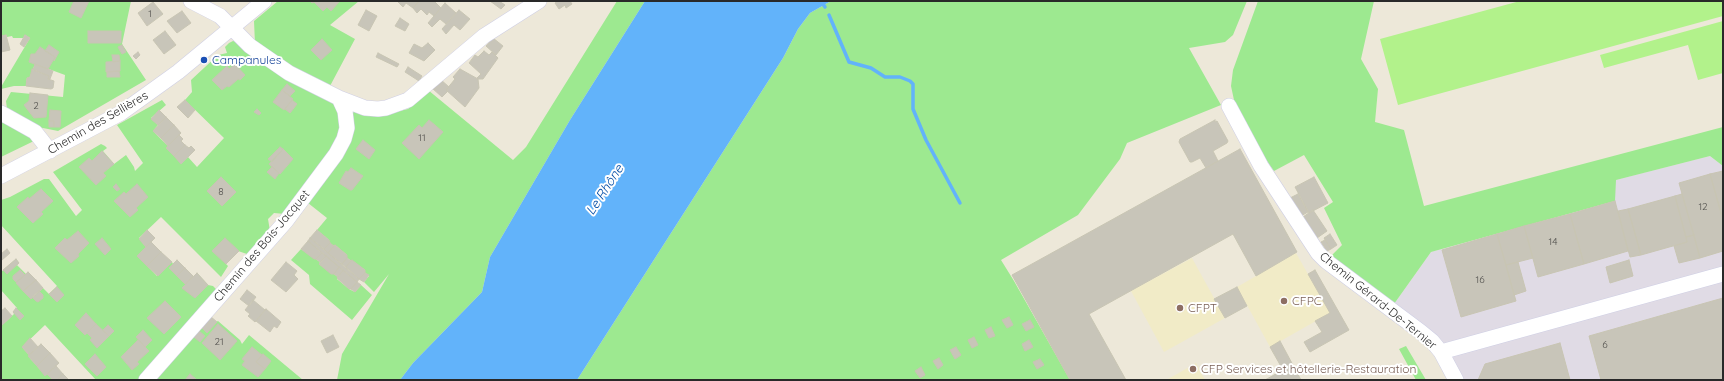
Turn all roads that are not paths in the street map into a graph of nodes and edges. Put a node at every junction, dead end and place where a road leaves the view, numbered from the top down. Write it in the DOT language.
graph roads {
  1 [pos="191,1"];
  2 [pos="264,1"];
  3 [pos="539,1"];
  4 [pos="232,27"];
  5 [pos="339,98"];
  6 [pos="1229,106"];
  7 [pos="1,113"];
  8 [pos="50,151"];
  9 [pos="1,176"];
  10 [pos="1723,274"];
  11 [pos="1442,352"];
  12 [pos="146,380"];
  13 [pos="1456,380"];
  1 -- 4 [label="street"];
  2 -- 4 [label="street, Chemin des Sellières"];
  3 -- 5 [label="street"];
  4 -- 5 [label="street"];
  4 -- 8 [label="street, Chemin des Sellières"];
  5 -- 12 [label="street, Chemin des Bois-Jacquet"];
  6 -- 11 [label="street, Chemin Gérard-De-Ternier"];
  7 -- 8 [label="street"];
  8 -- 9 [label="street, Chemin des Sellières"];
  10 -- 11 [label="street, Chemin Gérard-De-Ternier"];
  11 -- 13 [label="street, Chemin Gérard-De-Ternier"];
}
